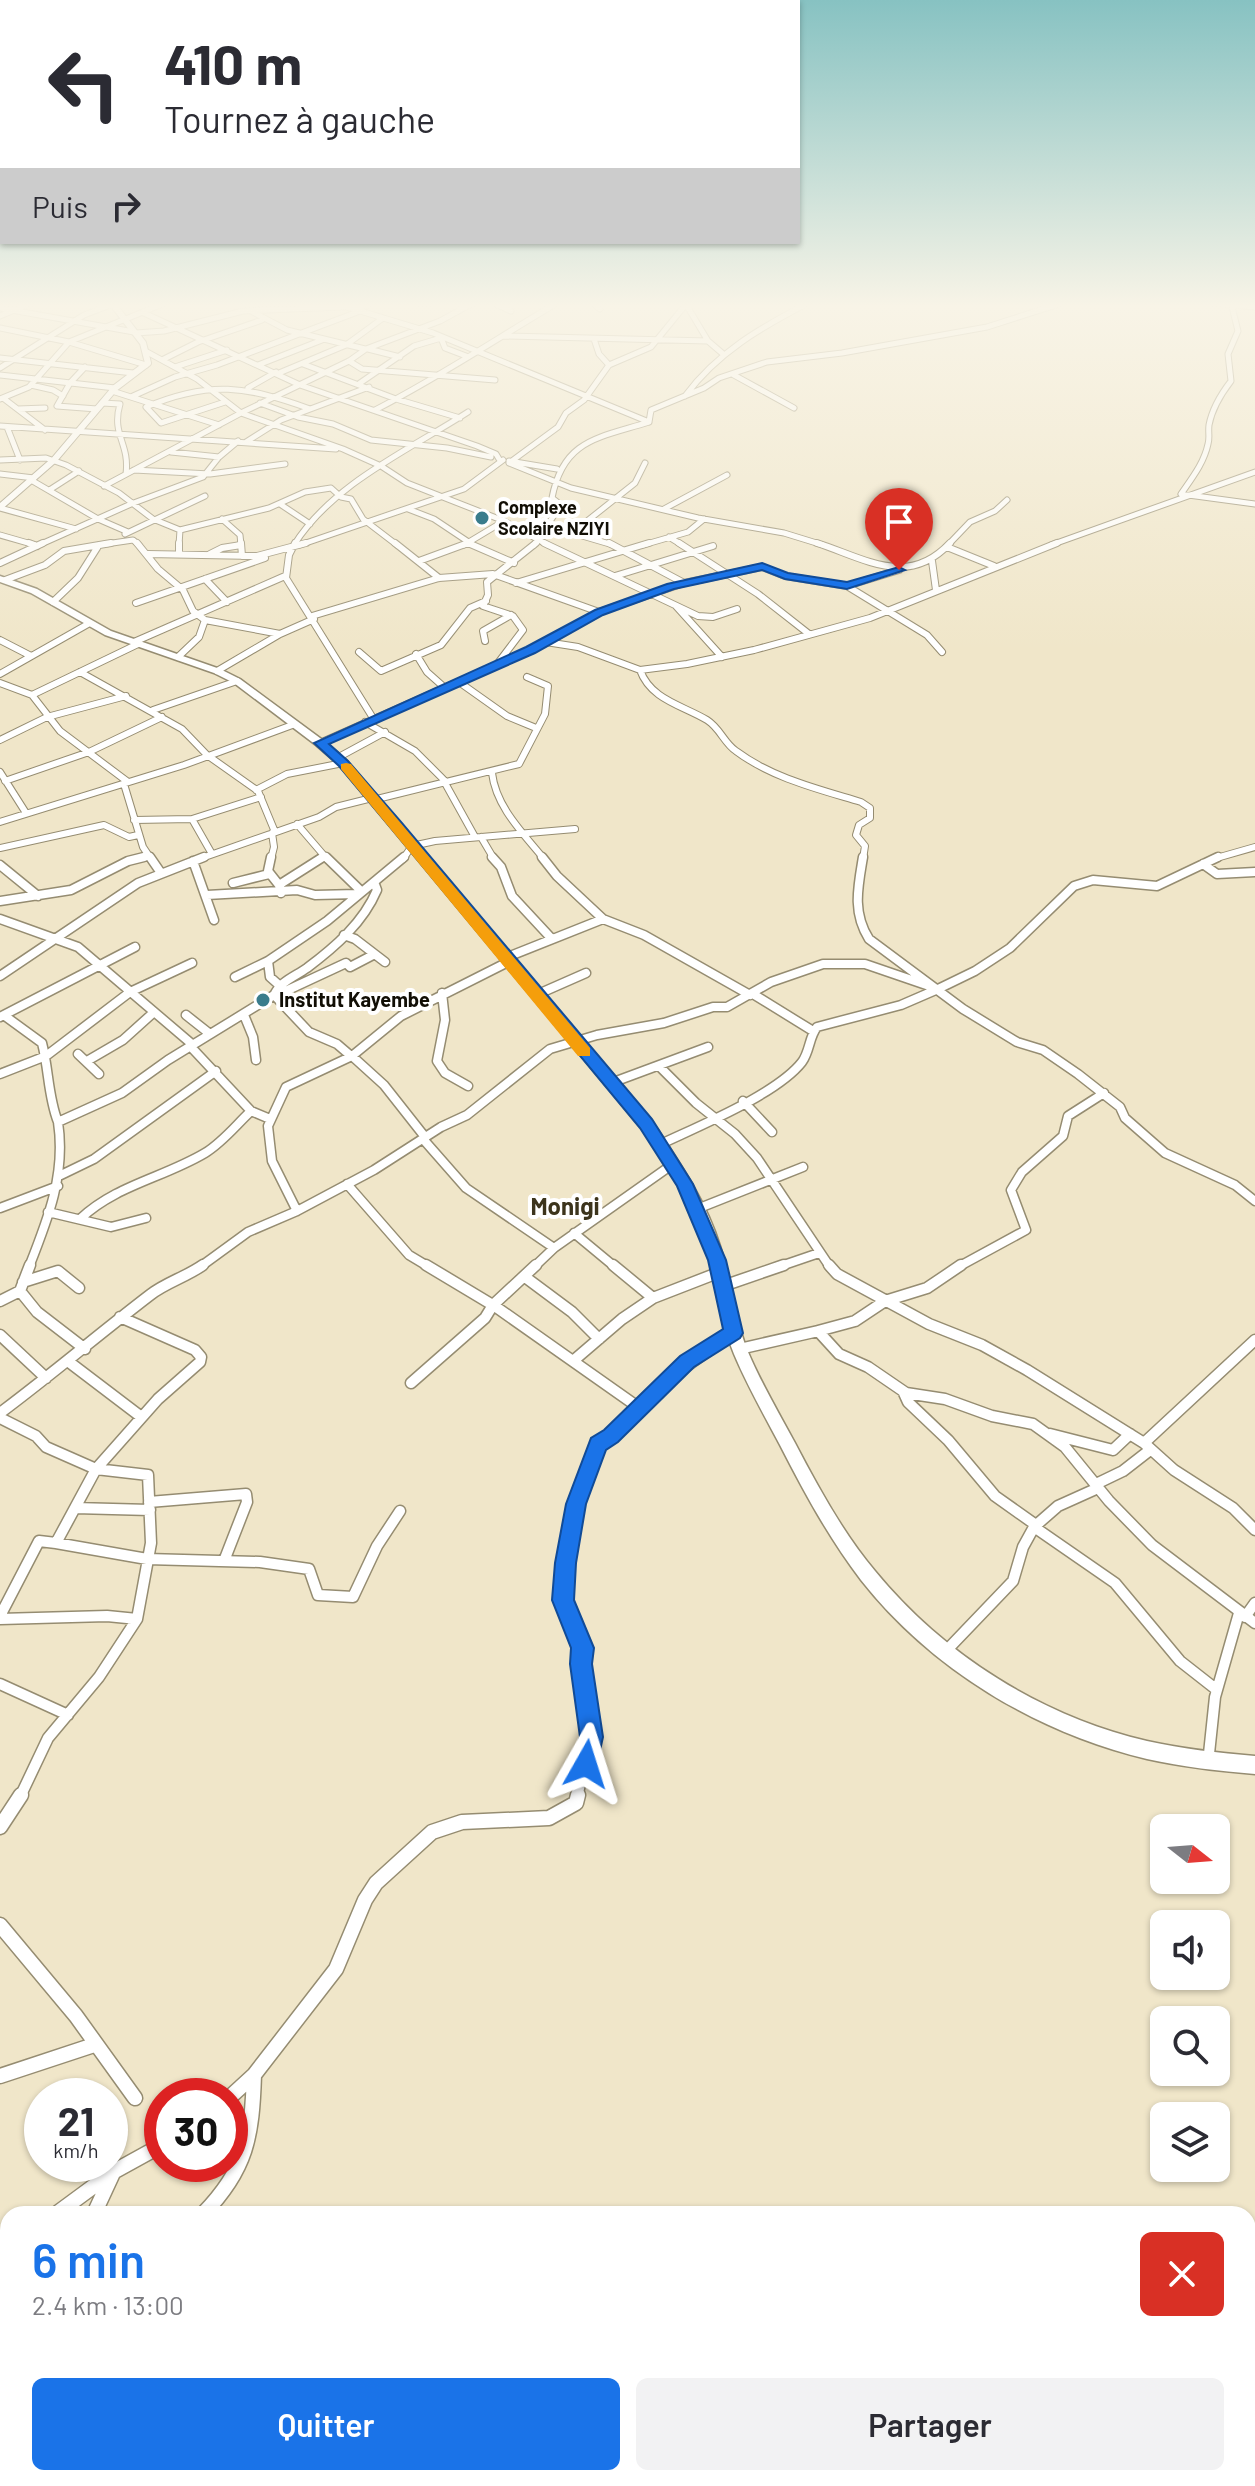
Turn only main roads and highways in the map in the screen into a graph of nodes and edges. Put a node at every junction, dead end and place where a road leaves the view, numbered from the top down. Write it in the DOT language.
graph roads {
  1 [pos="88,419"];
  2 [pos="0,507"];
  3 [pos="1,580"];
  4 [pos="1255,1765"];
  1 -- 2 [label="main road"];
  3 -- 4 [label="highway"];
}
